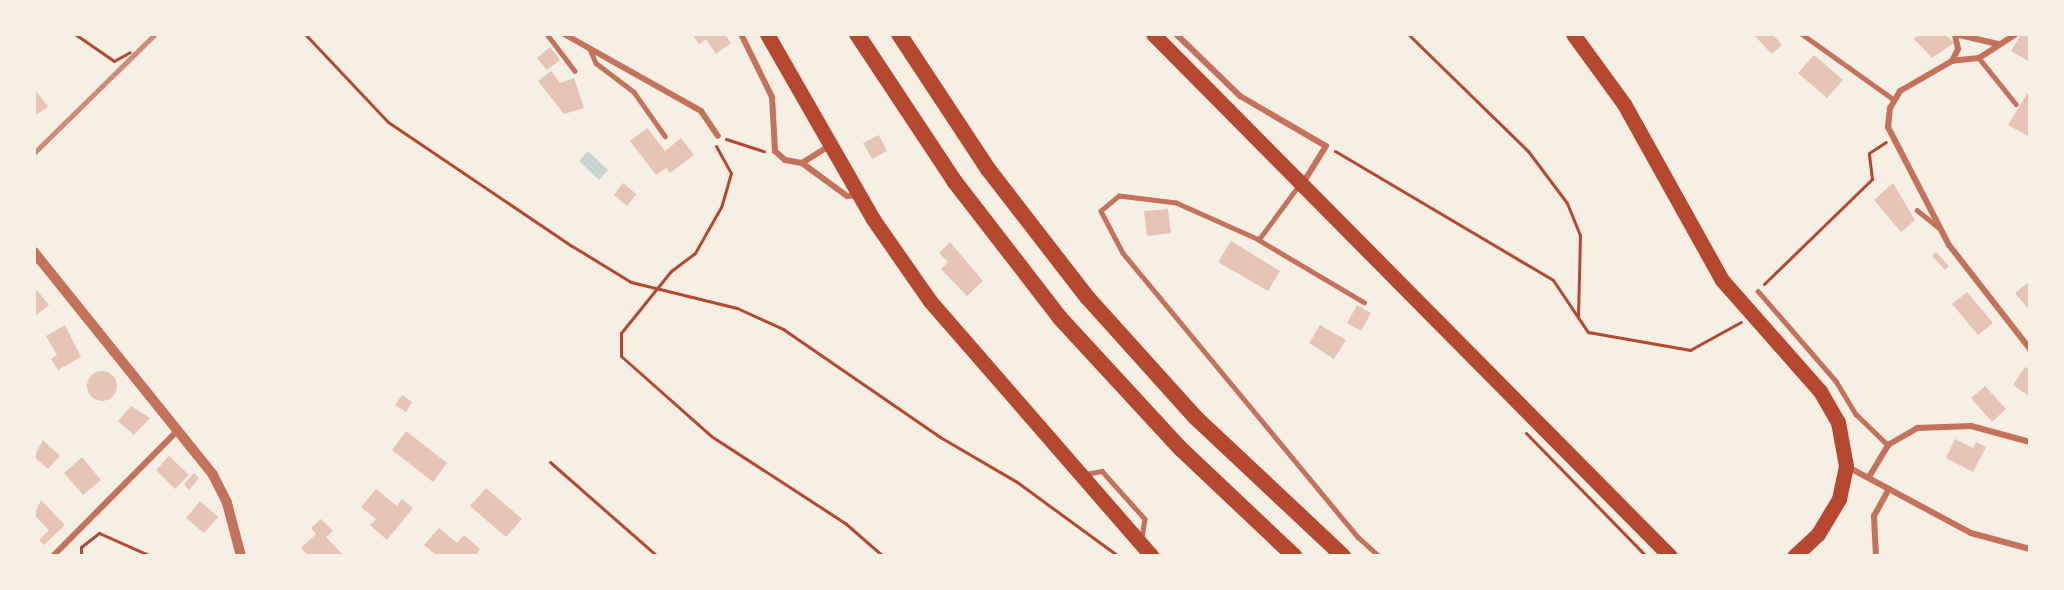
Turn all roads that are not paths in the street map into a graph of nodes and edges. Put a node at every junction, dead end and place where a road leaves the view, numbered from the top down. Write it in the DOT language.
graph roads {
  1 [pos="547,34"];
  2 [pos="564,34"];
  3 [pos="741,34"];
  4 [pos="767,34"];
  5 [pos="856,34"];
  6 [pos="899,34"];
  7 [pos="1153,34"];
  8 [pos="1176,34"];
  9 [pos="1573,34"];
  10 [pos="1802,34"];
  11 [pos="2016,34"];
  12 [pos="1955,35"];
  13 [pos="1998,44"];
  14 [pos="590,49"];
  15 [pos="1979,58"];
  16 [pos="1952,62"];
  17 [pos="575,71"];
  18 [pos="1893,99"];
  19 [pos="2016,104"];
  20 [pos="665,136"];
  21 [pos="718,136"];
  22 [pos="829,146"];
  23 [pos="802,163"];
  24 [pos="1301,184"];
  25 [pos="858,195"];
  26 [pos="1917,210"];
  27 [pos="1940,229"];
  28 [pos="1259,240"];
  29 [pos="34,252"];
  30 [pos="1758,291"];
  31 [pos="1364,302"];
  32 [pos="2030,349"];
  33 [pos="177,430"];
  34 [pos="2030,442"];
  35 [pos="1888,445"];
  36 [pos="1846,466"];
  37 [pos="1869,477"];
  38 [pos="1889,489"];
  39 [pos="2030,549"];
  40 [pos="1147,550"];
  41 [pos="53,555"];
  42 [pos="241,555"];
  43 [pos="1294,555"];
  44 [pos="1343,555"];
  45 [pos="1379,555"];
  46 [pos="1670,555"];
  47 [pos="1794,555"];
  48 [pos="1876,555"];
  1 -- 17 [label="lane"];
  2 -- 14 [label="street"];
  3 -- 23 [label="street"];
  4 -- 22 [label="main road"];
  5 -- 43 [label="highway"];
  6 -- 44 [label="highway"];
  7 -- 24 [label="main road"];
  8 -- 24 [label="street"];
  9 -- 36 [label="main road"];
  10 -- 18 [label="lane"];
  11 -- 13 [label="street"];
  12 -- 13 [label="street"];
  12 -- 16 [label="street"];
  13 -- 15 [label="street"];
  14 -- 20 [label="lane"];
  14 -- 21 [label="street"];
  15 -- 16 [label="street"];
  15 -- 19 [label="lane"];
  16 -- 18 [label="street"];
  18 -- 27 [label="street"];
  22 -- 23 [label="street"];
  22 -- 25 [label="main road"];
  23 -- 25 [label="street"];
  24 -- 28 [label="lane"];
  24 -- 46 [label="main road"];
  25 -- 40 [label="main road"];
  26 -- 27 [label="lane"];
  27 -- 32 [label="street"];
  28 -- 31 [label="lane"];
  28 -- 45 [label="lane"];
  29 -- 33 [label="street"];
  30 -- 35 [label="lane"];
  33 -- 41 [label="street"];
  33 -- 42 [label="street"];
  34 -- 35 [label="street"];
  35 -- 37 [label="street"];
  36 -- 37 [label="street"];
  36 -- 47 [label="main road"];
  37 -- 38 [label="street"];
  38 -- 39 [label="street"];
  38 -- 48 [label="street"];
}
